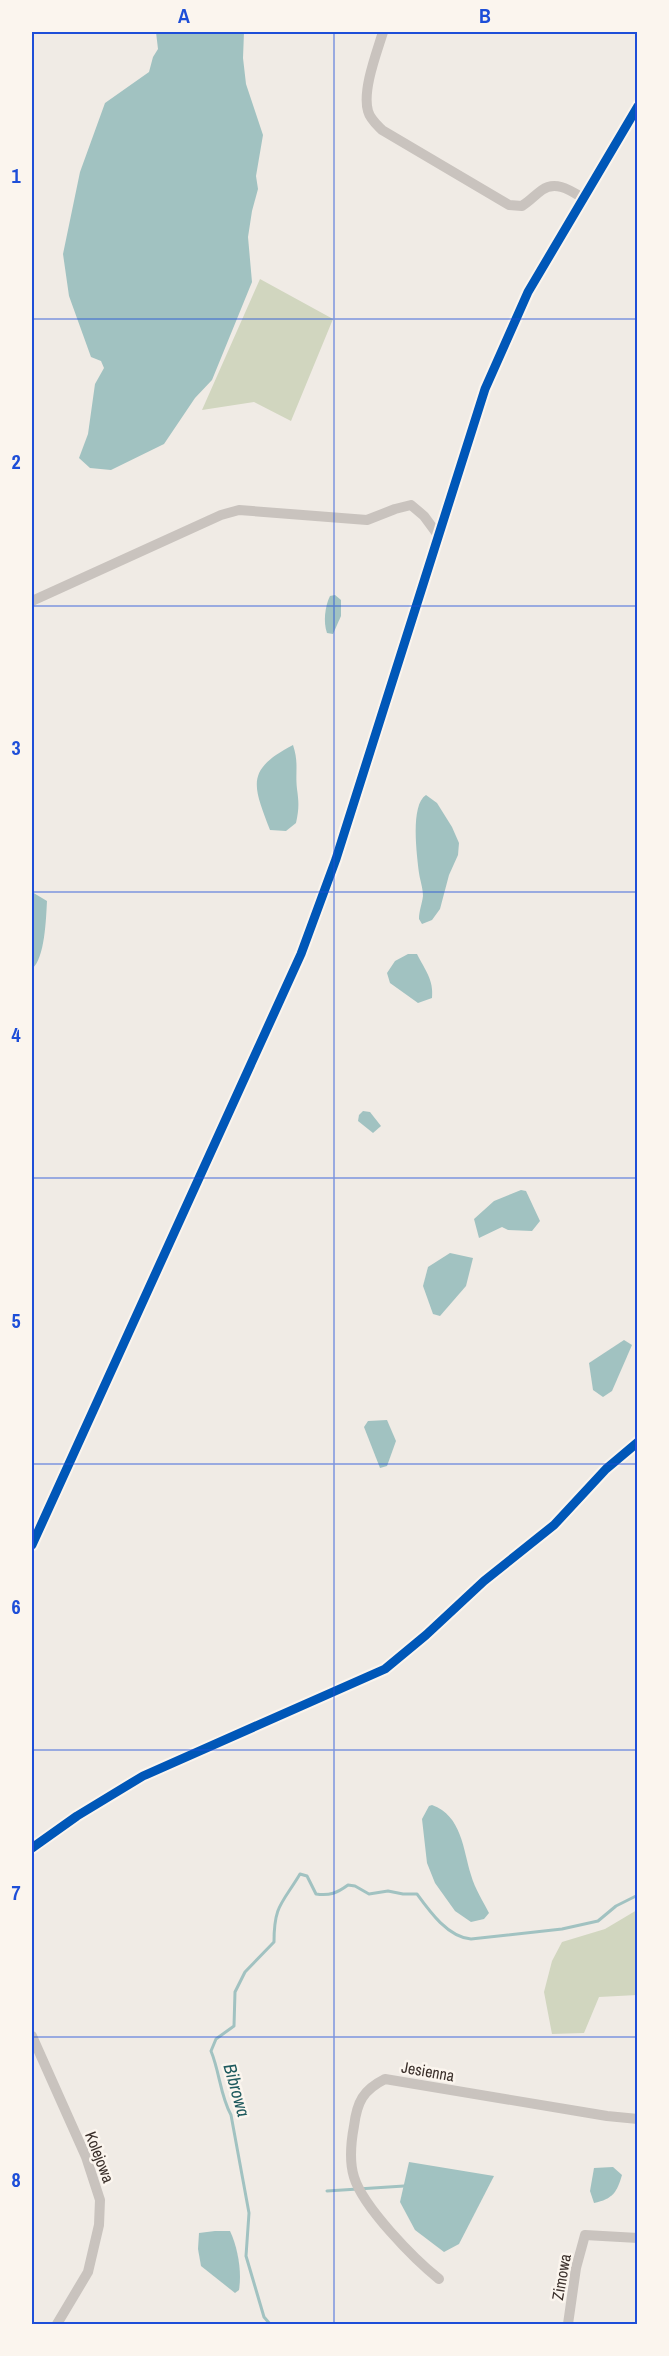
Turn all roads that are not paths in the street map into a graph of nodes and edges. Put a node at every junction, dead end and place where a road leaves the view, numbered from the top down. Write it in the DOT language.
graph roads {
  1 [pos="383,32"];
  2 [pos="638,106"];
  3 [pos="584,198"];
  4 [pos="438,535"];
  5 [pos="32,601"];
  6 [pos="638,1442"];
  7 [pos="32,1545"];
  8 [pos="32,1848"];
  9 [pos="32,2036"];
  10 [pos="638,2118"];
  11 [pos="638,2238"];
  12 [pos="440,2279"];
  13 [pos="57,2325"];
  14 [pos="568,2325"];
  1 -- 3 [label="street"];
  2 -- 3 [label="street"];
  3 -- 4 [label="street"];
  4 -- 5 [label="street"];
  4 -- 7 [label="street"];
  6 -- 8 [label="street"];
  9 -- 13 [label="street, Kolejowa"];
  10 -- 12 [label="street, Jesienna"];
  11 -- 14 [label="street, Zimowa"];
}
